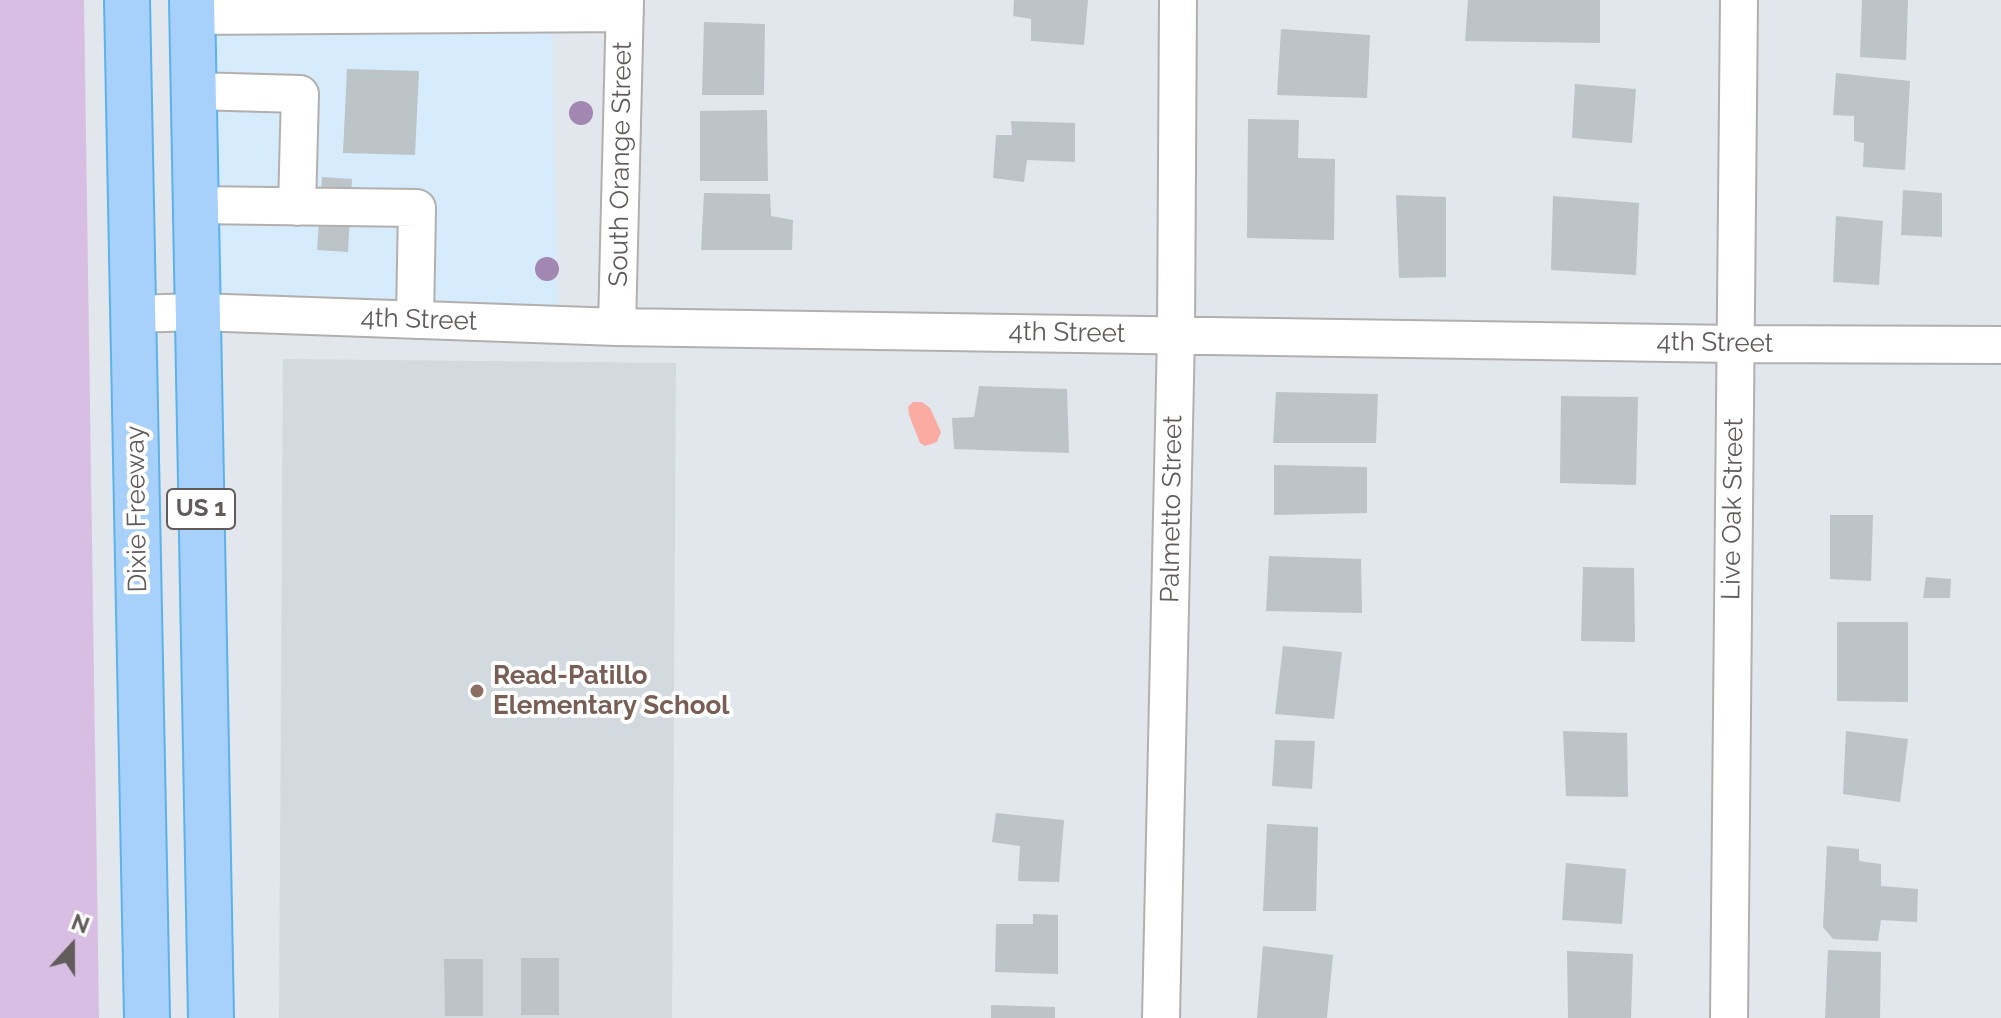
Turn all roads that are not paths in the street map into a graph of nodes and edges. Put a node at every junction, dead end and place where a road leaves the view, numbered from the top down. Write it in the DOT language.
graph roads {
  1 [pos="127,0"];
  2 [pos="1178,0"];
  3 [pos="1739,0"];
  4 [pos="625,6"];
  5 [pos="192,8"];
  6 [pos="194,91"];
  7 [pos="196,205"];
  8 [pos="297,207"];
  9 [pos="198,312"];
  10 [pos="133,314"];
  11 [pos="415,320"];
  12 [pos="617,327"];
  13 [pos="1176,334"];
  14 [pos="1735,344"];
  15 [pos="2001,345"];
  16 [pos="147,1018"];
  17 [pos="211,1018"];
  18 [pos="1161,1018"];
  19 [pos="1729,1018"];
  1 -- 10 [label="main road, Dixie Freeway / US 1"];
  2 -- 13 [label="street, Palmetto Street"];
  3 -- 14 [label="street, Live Oak Street"];
  4 -- 5 [label="street"];
  4 -- 12 [label="street, South Orange Street"];
  5 -- 6 [label="main road, US 1"];
  6 -- 7 [label="main road, US 1"];
  6 -- 8 [label="street"];
  7 -- 8 [label="street"];
  7 -- 9 [label="main road, US 1"];
  8 -- 11 [label="street"];
  9 -- 10 [label="street, 4th Street"];
  9 -- 11 [label="street, 4th Street"];
  9 -- 17 [label="main road, US 1"];
  10 -- 16 [label="main road, Dixie Freeway / US 1"];
  11 -- 12 [label="street, 4th Street"];
  12 -- 13 [label="street, 4th Street"];
  13 -- 14 [label="street, 4th Street"];
  13 -- 18 [label="street, Palmetto Street"];
  14 -- 15 [label="street, 4th Street"];
  14 -- 19 [label="street, Live Oak Street"];
}
